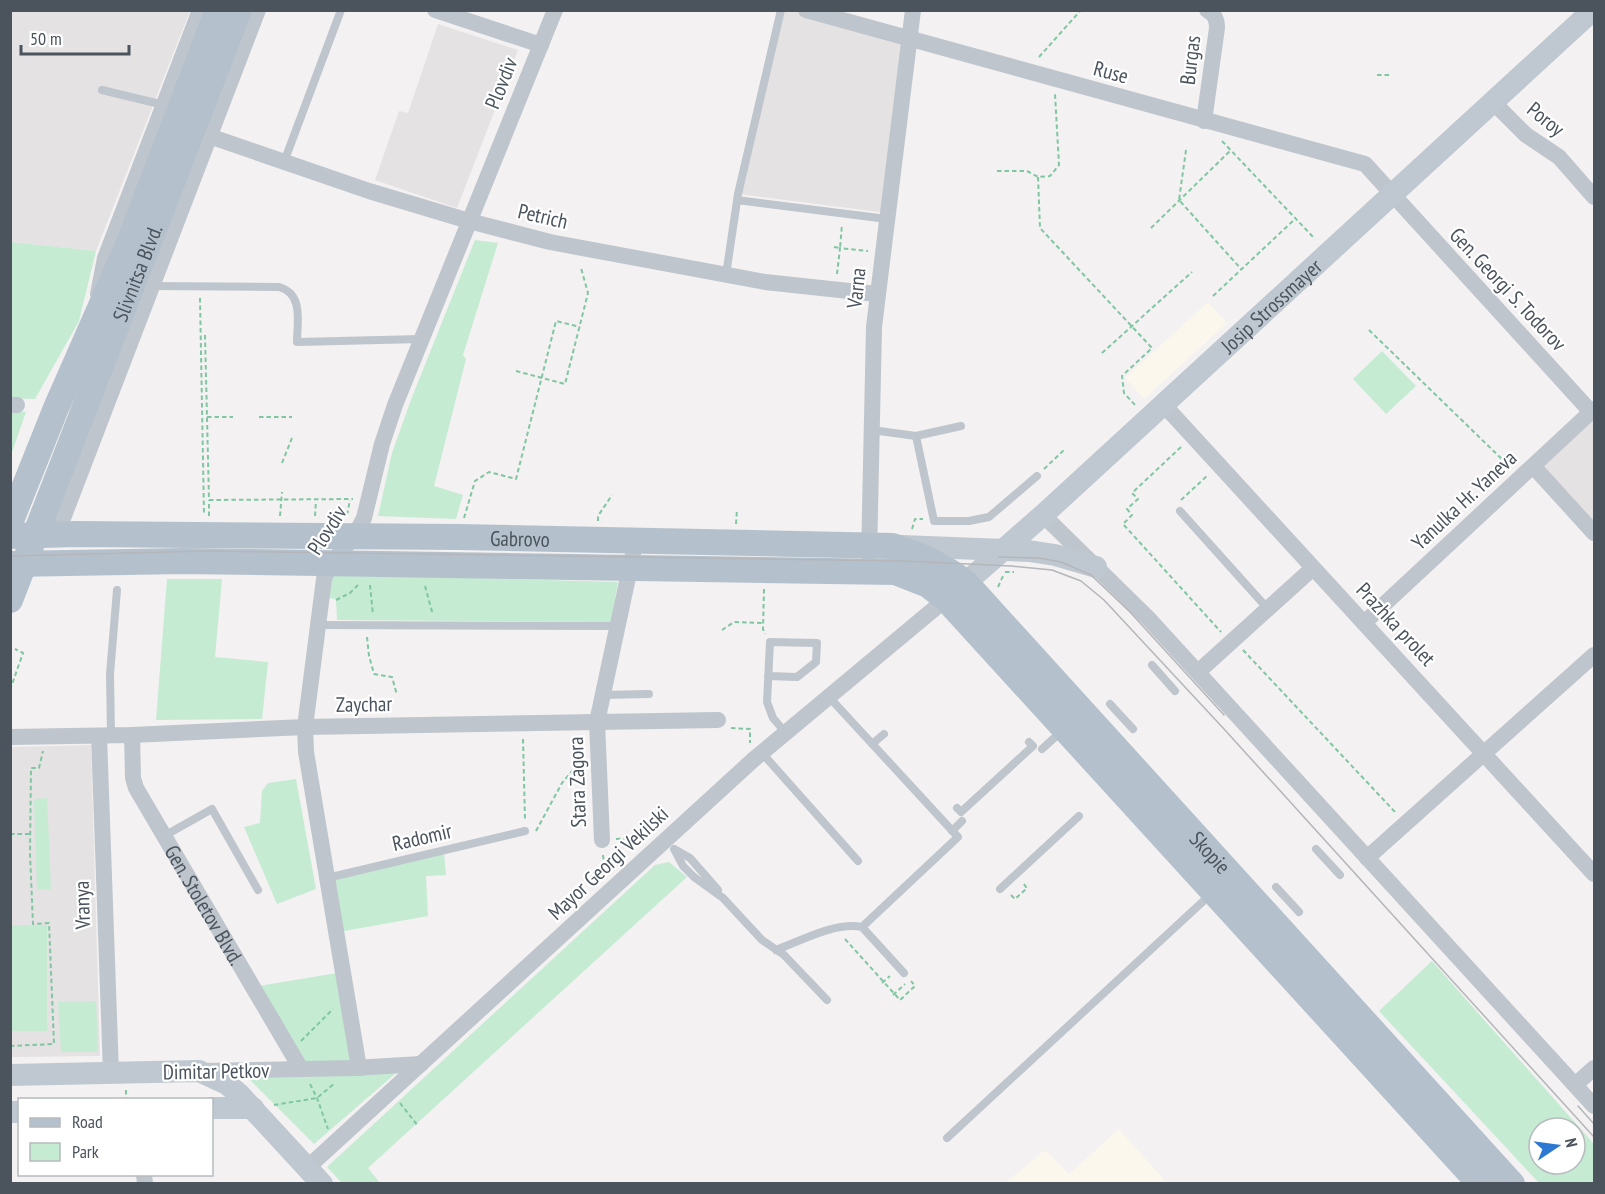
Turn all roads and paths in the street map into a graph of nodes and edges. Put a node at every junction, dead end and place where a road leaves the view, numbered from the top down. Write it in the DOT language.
graph roads {
  1 [pos="200,10"];
  2 [pos="218,10"];
  3 [pos="239,10"];
  4 [pos="258,10"];
  5 [pos="341,10"];
  6 [pos="435,10"];
  7 [pos="555,10"];
  8 [pos="781,10"];
  9 [pos="806,10"];
  10 [pos="913,10"];
  11 [pos="1081,10"];
  12 [pos="1207,10"];
  13 [pos="1594,11"];
  14 [pos="909,40"];
  15 [pos="541,45"];
  16 [pos="1022,70"];
  17 [pos="1377,75"];
  18 [pos="1392,75"];
  19 [pos="1054,79"];
  20 [pos="102,90"];
  21 [pos="1493,102"];
  22 [pos="164,105"];
  23 [pos="1204,121"];
  24 [pos="209,136"];
  25 [pos="1186,150"];
  26 [pos="1231,150"];
  27 [pos="284,162"];
  28 [pos="997,171"];
  29 [pos="1038,177"];
  30 [pos="1392,195"];
  31 [pos="1594,197"];
  32 [pos="737,200"];
  33 [pos="1179,200"];
  34 [pos="844,214"];
  35 [pos="887,219"];
  36 [pos="1295,219"];
  37 [pos="469,221"];
  38 [pos="1151,228"];
  39 [pos="834,247"];
  40 [pos="840,248"];
  41 [pos="882,254"];
  42 [pos="1329,254"];
  43 [pos="582,268"];
  44 [pos="1242,270"];
  45 [pos="1192,272"];
  46 [pos="726,275"];
  47 [pos="837,276"];
  48 [pos="151,286"];
  49 [pos="200,287"];
  50 [pos="877,294"];
  51 [pos="1213,296"];
  52 [pos="1131,326"];
  53 [pos="93,327"];
  54 [pos="580,327"];
  55 [pos="1369,330"];
  56 [pos="206,335"];
  57 [pos="421,339"];
  58 [pos="1101,353"];
  59 [pos="516,371"];
  60 [pos="542,378"];
  61 [pos="1593,411"];
  62 [pos="1156,412"];
  63 [pos="207,417"];
  64 [pos="233,417"];
  65 [pos="259,417"];
  66 [pos="292,417"];
  67 [pos="961,426"];
  68 [pos="872,430"];
  69 [pos="916,436"];
  70 [pos="292,438"];
  71 [pos="1065,450"];
  72 [pos="1178,450"];
  73 [pos="282,463"];
  74 [pos="1219,465"];
  75 [pos="1527,472"];
  76 [pos="1037,476"];
  77 [pos="282,492"];
  78 [pos="370,494"];
  79 [pos="612,495"];
  80 [pos="209,500"];
  81 [pos="281,500"];
  82 [pos="350,500"];
  83 [pos="316,501"];
  84 [pos="737,509"];
  85 [pos="1180,511"];
  86 [pos="1043,515"];
  87 [pos="280,516"];
  88 [pos="204,517"];
  89 [pos="209,517"];
  90 [pos="315,517"];
  91 [pos="463,521"];
  92 [pos="934,521"];
  93 [pos="10,523"];
  94 [pos="598,523"];
  95 [pos="735,525"];
  96 [pos="351,526"];
  97 [pos="1594,533"];
  98 [pos="636,540"];
  99 [pos="891,541"];
  100 [pos="32,543"];
  101 [pos="331,563"];
  102 [pos="1005,564"];
  103 [pos="631,567"];
  104 [pos="1096,567"];
  105 [pos="1313,568"];
  106 [pos="868,572"];
  107 [pos="896,572"];
  108 [pos="1014,572"];
  109 [pos="965,577"];
  110 [pos="764,580"];
  111 [pos="361,582"];
  112 [pos="369,582"];
  113 [pos="425,585"];
  114 [pos="117,590"];
  115 [pos="999,592"];
  116 [pos="946,599"];
  117 [pos="10,600"];
  118 [pos="1268,609"];
  119 [pos="319,619"];
  120 [pos="763,623"];
  121 [pos="1364,623"];
  122 [pos="372,625"];
  123 [pos="436,625"];
  124 [pos="618,626"];
  125 [pos="722,630"];
  126 [pos="1228,636"];
  127 [pos="770,642"];
  128 [pos="15,649"];
  129 [pos="1594,655"];
  130 [pos="1152,665"];
  131 [pos="1198,672"];
  132 [pos="768,676"];
  133 [pos="10,690"];
  134 [pos="1175,691"];
  135 [pos="649,694"];
  136 [pos="397,695"];
  137 [pos="603,695"];
  138 [pos="829,697"];
  139 [pos="1110,704"];
  140 [pos="1120,715"];
  141 [pos="718,720"];
  142 [pos="597,722"];
  143 [pos="523,724"];
  144 [pos="305,728"];
  145 [pos="1106,728"];
  146 [pos="1133,729"];
  147 [pos="1064,730"];
  148 [pos="786,732"];
  149 [pos="884,734"];
  150 [pos="105,735"];
  151 [pos="132,735"];
  152 [pos="46,736"];
  153 [pos="10,737"];
  154 [pos="598,740"];
  155 [pos="1029,742"];
  156 [pos="872,744"];
  157 [pos="1042,749"];
  158 [pos="1484,753"];
  159 [pos="758,757"];
  160 [pos="957,808"];
  161 [pos="1079,816"];
  162 [pos="963,821"];
  163 [pos="1405,823"];
  164 [pos="952,831"];
  165 [pos="530,833"];
  166 [pos="10,834"];
  167 [pos="30,834"];
  168 [pos="164,836"];
  169 [pos="645,838"];
  170 [pos="602,840"];
  171 [pos="670,845"];
  172 [pos="1316,849"];
  173 [pos="1367,858"];
  174 [pos="858,861"];
  175 [pos="1594,874"];
  176 [pos="1340,875"];
  177 [pos="327,878"];
  178 [pos="1276,886"];
  179 [pos="1000,889"];
  180 [pos="258,890"];
  181 [pos="1025,890"];
  182 [pos="1213,892"];
  183 [pos="608,894"];
  184 [pos="1015,899"];
  185 [pos="1275,906"];
  186 [pos="1299,912"];
  187 [pos="862,927"];
  188 [pos="836,928"];
  189 [pos="776,950"];
  190 [pos="907,976"];
  191 [pos="915,986"];
  192 [pos="894,994"];
  193 [pos="347,996"];
  194 [pos="827,1000"];
  195 [pos="10,1046"];
  196 [pos="290,1051"];
  197 [pos="420,1064"];
  198 [pos="359,1068"];
  199 [pos="1594,1068"];
  200 [pos="301,1069"];
  201 [pos="199,1071"];
  202 [pos="111,1073"];
  203 [pos="10,1075"];
  204 [pos="1575,1085"];
  205 [pos="392,1091"];
  206 [pos="317,1098"];
  207 [pos="1594,1106"];
  208 [pos="259,1107"];
  209 [pos="213,1108"];
  210 [pos="418,1126"];
  211 [pos="947,1138"];
  212 [pos="333,1144"];
  213 [pos="1474,1173"];
  214 [pos="314,1176"];
  215 [pos="1512,1184"];
  1 -- 22 [label="street, Slivnitsa Blvd."];
  2 -- 53 [label="main road, Slivnitsa Blvd."];
  3 -- 100 [label="main road, Slivnitsa Blvd."];
  4 -- 24 [label="street, Slivnitsa Blvd."];
  5 -- 27 [label="lane"];
  6 -- 15 [label="street"];
  7 -- 15 [label="street, Plovdiv"];
  8 -- 32 [label="lane"];
  9 -- 14 [label="street, Ruse"];
  10 -- 14 [label="street, Varna"];
  11 -- 16 [label="path"];
  12 -- 23 [label="street, Burgas"];
  13 -- 21 [label="street, Josip Strossmayer"];
  14 -- 16 [label="street, Ruse"];
  14 -- 35 [label="street, Varna"];
  15 -- 37 [label="street, Plovdiv"];
  16 -- 19 [label="street, Ruse"];
  17 -- 18 [label="path"];
  19 -- 23 [label="street, Ruse"];
  19 -- 29 [label="path"];
  20 -- 22 [label="lane"];
  21 -- 30 [label="street, Josip Strossmayer"];
  21 -- 31 [label="street, Poroy"];
  22 -- 53 [label="street, Slivnitsa Blvd."];
  23 -- 26 [label="path"];
  23 -- 30 [label="street, Ruse"];
  24 -- 27 [label="street, Petrich"];
  24 -- 48 [label="street, Slivnitsa Blvd."];
  25 -- 33 [label="path"];
  26 -- 33 [label="path"];
  26 -- 36 [label="path"];
  27 -- 37 [label="street, Petrich"];
  28 -- 29 [label="path"];
  29 -- 52 [label="path"];
  30 -- 42 [label="street, Josip Strossmayer"];
  30 -- 61 [label="street, Gen. Georgi S. Todorov"];
  32 -- 34 [label="lane"];
  32 -- 46 [label="lane"];
  33 -- 38 [label="path"];
  33 -- 44 [label="path"];
  34 -- 35 [label="lane"];
  34 -- 40 [label="path"];
  35 -- 41 [label="street, Varna"];
  36 -- 42 [label="path"];
  36 -- 44 [label="path"];
  37 -- 46 [label="street, Petrich"];
  37 -- 57 [label="street, Plovdiv"];
  39 -- 40 [label="path"];
  40 -- 41 [label="path"];
  40 -- 47 [label="path"];
  41 -- 50 [label="street, Varna"];
  42 -- 62 [label="street, Josip Strossmayer"];
  43 -- 54 [label="path"];
  44 -- 51 [label="path"];
  45 -- 52 [label="path"];
  46 -- 50 [label="street, Petrich"];
  48 -- 49 [label="lane"];
  48 -- 100 [label="street, Slivnitsa Blvd."];
  49 -- 57 [label="lane"];
  49 -- 88 [label="path"];
  50 -- 68 [label="street, Varna"];
  52 -- 58 [label="path"];
  52 -- 62 [label="path"];
  53 -- 93 [label="main road, Slivnitsa Blvd."];
  54 -- 60 [label="path"];
  54 -- 60 [label="path"];
  55 -- 75 [label="path"];
  56 -- 63 [label="path"];
  57 -- 78 [label="street, Plovdiv"];
  59 -- 60 [label="path"];
  60 -- 91 [label="path"];
  61 -- 75 [label="street, Yanulka Hr. Yaneva"];
  62 -- 74 [label="street, Prazhka prolet"];
  62 -- 86 [label="street, Josip Strossmayer"];
  63 -- 64 [label="path"];
  63 -- 80 [label="path"];
  65 -- 66 [label="path"];
  67 -- 69 [label="lane"];
  68 -- 69 [label="lane"];
  68 -- 99 [label="street, Varna"];
  69 -- 92 [label="lane"];
  70 -- 73 [label="path"];
  71 -- 76 [label="path"];
  72 -- 126 [label="path"];
  74 -- 85 [label="path"];
  74 -- 105 [label="street, Prazhka prolet"];
  75 -- 97 [label="street"];
  75 -- 121 [label="street, Yanulka Hr. Yaneva"];
  76 -- 92 [label="lane"];
  77 -- 81 [label="path"];
  78 -- 82 [label="path"];
  78 -- 96 [label="street, Plovdiv"];
  79 -- 94 [label="path"];
  80 -- 81 [label="path"];
  80 -- 89 [label="path"];
  81 -- 83 [label="path"];
  81 -- 87 [label="path"];
  82 -- 83 [label="path"];
  82 -- 96 [label="path"];
  83 -- 90 [label="path"];
  84 -- 95 [label="path"];
  85 -- 118 [label="lane"];
  86 -- 102 [label="street, Josip Strossmayer"];
  86 -- 104 [label="street"];
  92 -- 99 [label="path"];
  96 -- 98 [label="main road, Gabrovo"];
  96 -- 100 [label="main road, Gabrovo"];
  96 -- 101 [label="street, Plovdiv"];
  98 -- 99 [label="main road, Gabrovo"];
  98 -- 103 [label="street, Stara Zagora"];
  99 -- 102 [label="street, Gabrovo"];
  99 -- 106 [label="street, Varna"];
  99 -- 109 [label="main road, Skopie"];
  100 -- 101 [label="main road, Gabrovo"];
  100 -- 117 [label="main road, Slivnitsa Blvd."];
  101 -- 103 [label="main road, Gabrovo"];
  101 -- 119 [label="street, Plovdiv"];
  102 -- 104 [label="street, Gabrovo"];
  102 -- 108 [label="path"];
  102 -- 109 [label="street, Josip Strossmayer"];
  102 -- 115 [label="path"];
  103 -- 106 [label="main road, Gabrovo"];
  103 -- 124 [label="street, Stara Zagora"];
  104 -- 131 [label="street"];
  105 -- 118 [label="street"];
  105 -- 121 [label="street, Prazhka prolet"];
  106 -- 107 [label="main road, Gabrovo"];
  107 -- 109 [label="street, Gabrovo"];
  107 -- 116 [label="main road, Skopie"];
  109 -- 116 [label="street, Josip Strossmayer"];
  109 -- 145 [label="main road, Skopie"];
  110 -- 120 [label="path"];
  111 -- 119 [label="path"];
  112 -- 122 [label="path"];
  113 -- 123 [label="path"];
  114 -- 150 [label="lane"];
  116 -- 138 [label="street, Mayor Georgi Vekilski"];
  116 -- 147 [label="main road, Skopie"];
  118 -- 126 [label="street"];
  119 -- 122 [label="lane"];
  119 -- 144 [label="street, Plovdiv"];
  120 -- 125 [label="path"];
  120 -- 127 [label="path"];
  121 -- 158 [label="street, Prazhka prolet"];
  122 -- 123 [label="lane"];
  122 -- 136 [label="path"];
  123 -- 124 [label="lane"];
  124 -- 137 [label="street, Stara Zagora"];
  126 -- 131 [label="street"];
  126 -- 163 [label="path"];
  127 -- 132 [label="lane"];
  127 -- 132 [label="lane"];
  128 -- 133 [label="path"];
  129 -- 158 [label="street"];
  130 -- 134 [label="lane"];
  131 -- 173 [label="street"];
  132 -- 148 [label="lane"];
  135 -- 137 [label="lane"];
  137 -- 142 [label="street, Stara Zagora"];
  138 -- 148 [label="street, Mayor Georgi Vekilski"];
  138 -- 156 [label="lane"];
  139 -- 140 [label="lane"];
  140 -- 145 [label="lane"];
  140 -- 146 [label="lane"];
  141 -- 142 [label="street, Zaychar"];
  141 -- 159 [label="path"];
  142 -- 143 [label="street, Zaychar"];
  142 -- 154 [label="street, Stara Zagora"];
  143 -- 144 [label="street, Zaychar"];
  143 -- 165 [label="path"];
  144 -- 151 [label="street, Zaychar"];
  144 -- 177 [label="street, Plovdiv"];
  145 -- 185 [label="main road, Skopie"];
  147 -- 157 [label="lane"];
  147 -- 182 [label="main road, Skopie"];
  148 -- 159 [label="street, Mayor Georgi Vekilski"];
  149 -- 156 [label="lane"];
  150 -- 151 [label="street, Zaychar"];
  150 -- 152 [label="street, Zaychar"];
  150 -- 202 [label="street, Vranya"];
  151 -- 168 [label="street, Gen. Stoletov Blvd."];
  152 -- 153 [label="street, Zaychar"];
  152 -- 167 [label="path"];
  154 -- 165 [label="path"];
  154 -- 170 [label="street, Stara Zagora"];
  155 -- 160 [label="lane"];
  156 -- 164 [label="lane"];
  158 -- 163 [label="street"];
  158 -- 175 [label="street, Prazhka prolet"];
  159 -- 171 [label="street, Mayor Georgi Vekilski"];
  159 -- 174 [label="lane"];
  161 -- 179 [label="lane"];
  162 -- 164 [label="lane"];
  163 -- 173 [label="street"];
  164 -- 187 [label="lane"];
  165 -- 177 [label="lane, Radomir"];
  166 -- 167 [label="path"];
  167 -- 195 [label="path"];
  168 -- 180 [label="lane"];
  168 -- 196 [label="street, Gen. Stoletov Blvd."];
  169 -- 170 [label="path"];
  170 -- 183 [label="path"];
  171 -- 183 [label="street, Mayor Georgi Vekilski"];
  171 -- 189 [label="lane"];
  172 -- 176 [label="lane"];
  173 -- 204 [label="street"];
  177 -- 193 [label="street, Plovdiv"];
  178 -- 185 [label="lane"];
  181 -- 184 [label="path"];
  182 -- 211 [label="lane"];
  182 -- 213 [label="main road, Skopie"];
  183 -- 197 [label="street, Mayor Georgi Vekilski"];
  185 -- 186 [label="lane"];
  185 -- 213 [label="main road, Skopie"];
  187 -- 188 [label="lane"];
  187 -- 190 [label="lane"];
  188 -- 189 [label="lane"];
  188 -- 192 [label="path"];
  189 -- 194 [label="lane"];
  190 -- 192 [label="path"];
  191 -- 192 [label="path"];
  193 -- 196 [label="path"];
  193 -- 198 [label="street, Plovdiv"];
  196 -- 200 [label="street, Gen. Stoletov Blvd."];
  197 -- 198 [label="street, Dimitar Petkov"];
  197 -- 205 [label="street, Mayor Georgi Vekilski"];
  198 -- 200 [label="street, Dimitar Petkov"];
  199 -- 204 [label="street"];
  200 -- 201 [label="street, Dimitar Petkov"];
  200 -- 206 [label="path"];
  201 -- 202 [label="street, Dimitar Petkov"];
  201 -- 208 [label="street"];
  202 -- 203 [label="street, Dimitar Petkov"];
  204 -- 207 [label="street"];
  205 -- 210 [label="path"];
  205 -- 212 [label="street, Mayor Georgi Vekilski"];
  206 -- 208 [label="path"];
  206 -- 212 [label="path"];
  208 -- 209 [label="street, Dimitar Petkov"];
  208 -- 214 [label="street"];
  212 -- 214 [label="street, Mayor Georgi Vekilski"];
  213 -- 215 [label="main road, Skopie"];
}
